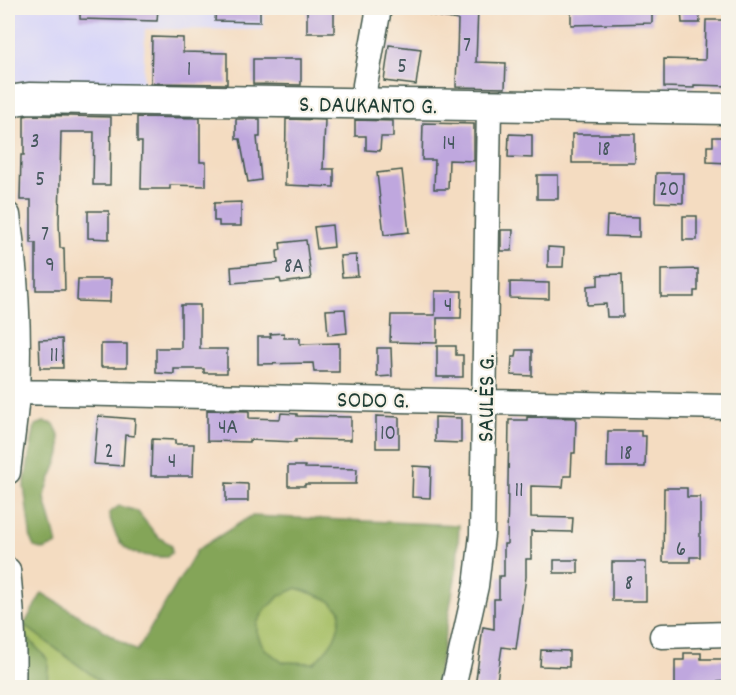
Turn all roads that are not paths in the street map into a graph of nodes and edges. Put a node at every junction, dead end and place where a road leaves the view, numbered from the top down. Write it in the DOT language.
graph roads {
  1 [pos="379,8"];
  2 [pos="10,100"];
  3 [pos="364,103"];
  4 [pos="489,106"];
  5 [pos="729,108"];
  6 [pos="8,215"];
  7 [pos="17,392"];
  8 [pos="485,402"];
  9 [pos="729,407"];
  10 [pos="8,472"];
  11 [pos="8,570"];
  12 [pos="729,634"];
  13 [pos="662,636"];
  14 [pos="13,687"];
  15 [pos="453,687"];
  1 -- 3 [label="street"];
  2 -- 3 [label="main road, S. DAUKANTO G."];
  3 -- 4 [label="main road, S. DAUKANTO G."];
  4 -- 5 [label="main road, S. DAUKANTO G."];
  4 -- 8 [label="street, SAULĖS G."];
  6 -- 7 [label="street"];
  7 -- 8 [label="street, SODO G."];
  7 -- 10 [label="street"];
  8 -- 9 [label="street, SODO G."];
  8 -- 15 [label="street, SAULĖS G."];
  11 -- 14 [label="street"];
  12 -- 13 [label="street"];
}
